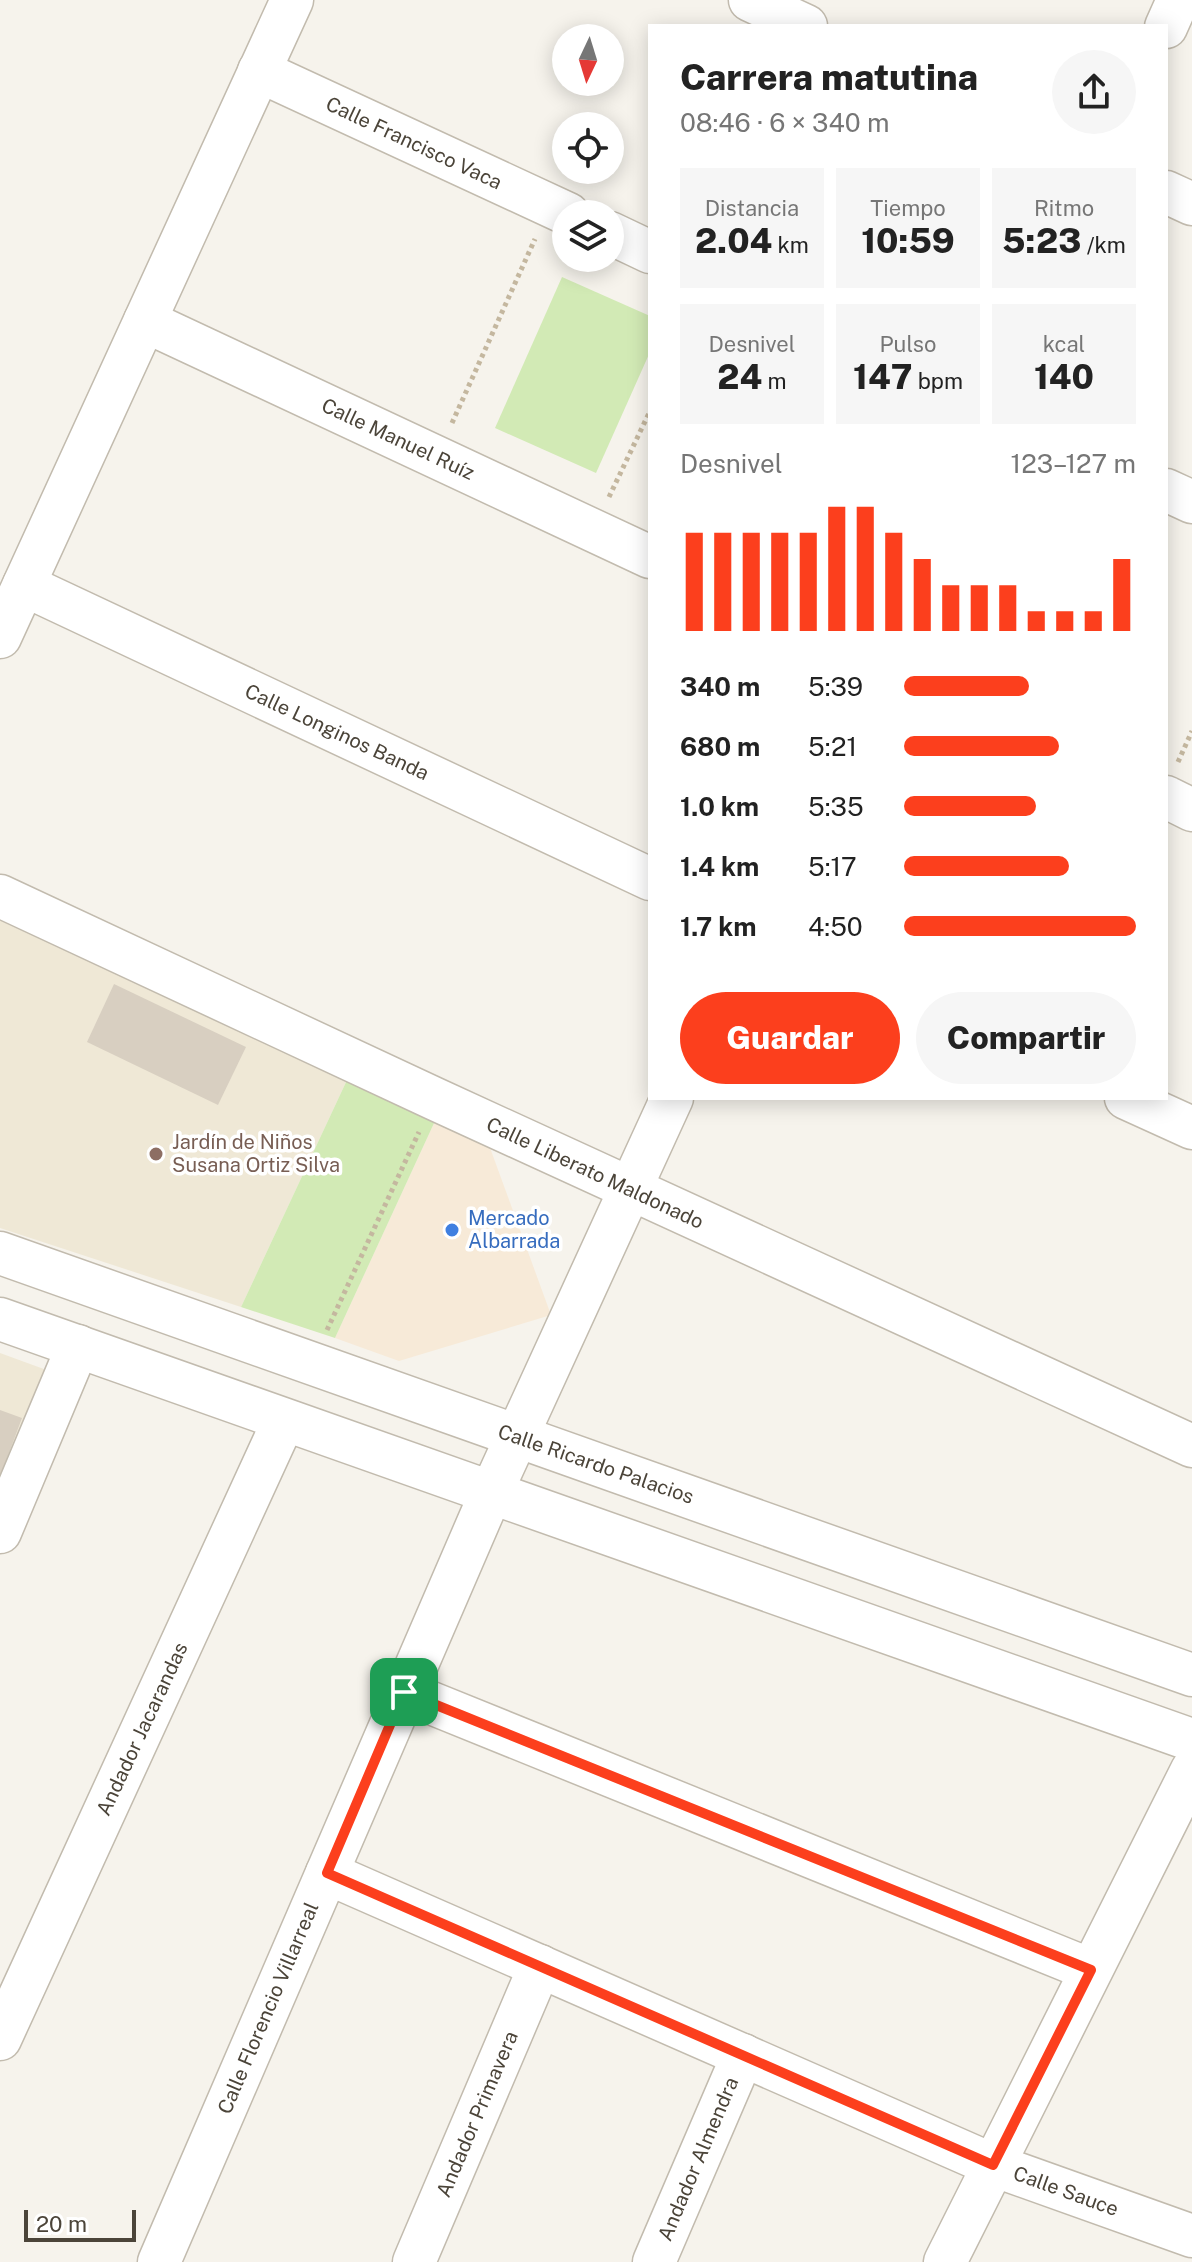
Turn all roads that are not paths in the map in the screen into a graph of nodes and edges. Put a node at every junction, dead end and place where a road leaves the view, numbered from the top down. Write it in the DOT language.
graph roads {
  1 [pos="292,0"];
  2 [pos="750,0"];
  3 [pos="1178,0"];
  4 [pos="802,24"];
  5 [pos="1167,24"];
  6 [pos="259,71"];
  7 [pos="1168,193"];
  8 [pos="1192,204"];
  9 [pos="552,207"];
  10 [pos="624,240"];
  11 [pos="648,251"];
  12 [pos="145,321"];
  13 [pos="1168,491"];
  14 [pos="1192,502"];
  15 [pos="648,556"];
  16 [pos="24,585"];
  17 [pos="0,637"];
  18 [pos="1168,798"];
  19 [pos="1192,810"];
  20 [pos="648,878"];
  21 [pos="0,896"];
  22 [pos="671,1100"];
  23 [pos="1130,1100"];
  24 [pos="1192,1128"];
  25 [pos="630,1189"];
  26 [pos="0,1253"];
  27 [pos="0,1319"];
  28 [pos="78,1346"];
  29 [pos="284,1420"];
  30 [pos="517,1436"];
  31 [pos="1192,1446"];
  32 [pos="491,1493"];
  33 [pos="0,1532"];
  34 [pos="1192,1675"];
  35 [pos="404,1692"];
  36 [pos="1192,1740"];
  37 [pos="1192,1770"];
  38 [pos="327,1873"];
  39 [pos="540,1966"];
  40 [pos="1091,1970"];
  41 [pos="0,2039"];
  42 [pos="743,2055"];
  43 [pos="993,2165"];
  44 [pos="1192,2236"];
  45 [pos="159,2262"];
  46 [pos="414,2262"];
  47 [pos="654,2262"];
  48 [pos="945,2262"];
  1 -- 6 [label="street"];
  2 -- 4 [label="street"];
  3 -- 5 [label="street"];
  6 -- 9 [label="street, Calle Francisco Vaca"];
  6 -- 12 [label="street"];
  7 -- 8 [label="street"];
  10 -- 11 [label="street"];
  12 -- 15 [label="street, Calle Manuel Ruíz"];
  12 -- 16 [label="street"];
  13 -- 14 [label="street"];
  16 -- 17 [label="street"];
  16 -- 20 [label="street, Calle Longinos Banda"];
  18 -- 19 [label="street"];
  21 -- 25 [label="street, Calle Liberato Maldonado"];
  22 -- 25 [label="street, Calle Florencio Villarreal"];
  23 -- 24 [label="street"];
  25 -- 30 [label="street, Calle Florencio Villarreal"];
  25 -- 31 [label="street, Calle Liberato Maldonado"];
  26 -- 30 [label="street, Calle Ricardo Palacios"];
  27 -- 28 [label="street"];
  28 -- 29 [label="street"];
  28 -- 33 [label="street"];
  29 -- 32 [label="street"];
  29 -- 41 [label="street, Andador Jacarandas"];
  30 -- 32 [label="street, Calle Florencio Villarreal"];
  30 -- 34 [label="street, Calle Ricardo Palacios"];
  32 -- 35 [label="street, Calle Florencio Villarreal"];
  32 -- 36 [label="street"];
  35 -- 38 [label="street, Calle Florencio Villarreal"];
  35 -- 40 [label="street"];
  37 -- 40 [label="street"];
  38 -- 39 [label="street, Calle Sauce"];
  38 -- 45 [label="street, Calle Florencio Villarreal"];
  39 -- 42 [label="street, Calle Sauce"];
  39 -- 46 [label="street, Andador Primavera"];
  40 -- 43 [label="street"];
  42 -- 43 [label="street, Calle Sauce"];
  42 -- 47 [label="street, Andador Almendra"];
  43 -- 44 [label="street, Calle Sauce"];
  43 -- 48 [label="street"];
}
